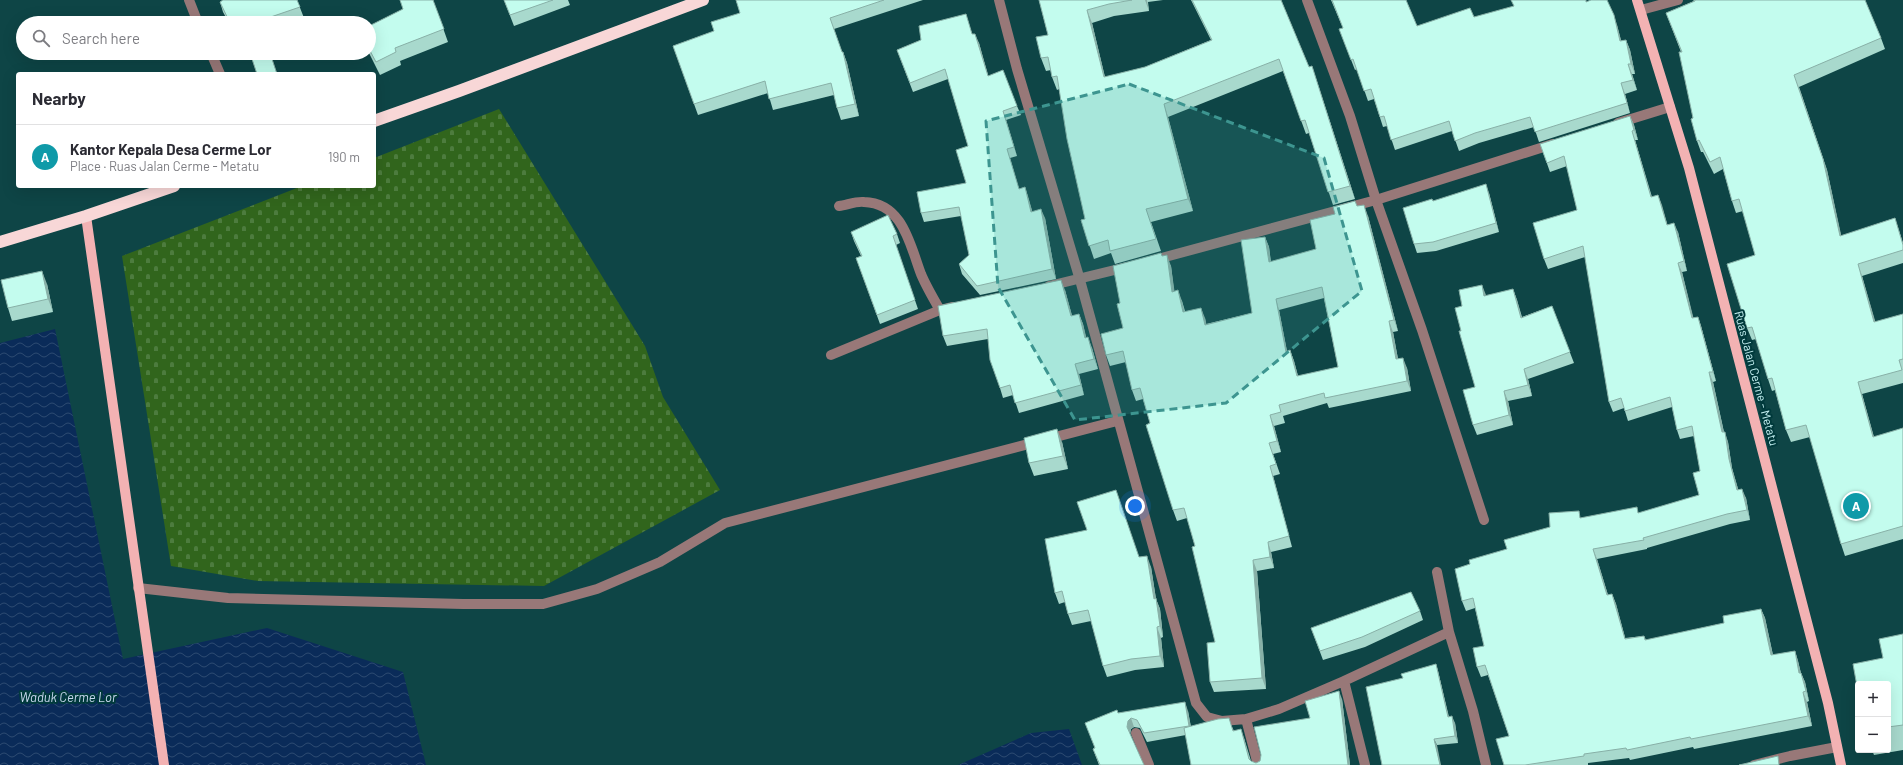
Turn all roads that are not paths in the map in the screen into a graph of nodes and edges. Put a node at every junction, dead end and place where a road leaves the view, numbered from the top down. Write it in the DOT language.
graph roads {
  1 [pos="189,0"];
  2 [pos="703,0"];
  3 [pos="998,0"];
  4 [pos="1308,0"];
  5 [pos="1637,0"];
  6 [pos="1678,0"];
  7 [pos="1641,10"];
  8 [pos="195,16"];
  9 [pos="214,60"];
  10 [pos="219,72"];
  11 [pos="1670,107"];
  12 [pos="376,120"];
  13 [pos="1609,126"];
  14 [pos="1564,140"];
  15 [pos="168,188"];
  16 [pos="1376,200"];
  17 [pos="840,206"];
  18 [pos="86,216"];
  19 [pos="0,242"];
  20 [pos="1080,280"];
  21 [pos="1041,288"];
  22 [pos="963,305"];
  23 [pos="940,310"];
  24 [pos="831,355"];
  25 [pos="1117,421"];
  26 [pos="1484,520"];
  27 [pos="1437,572"];
  28 [pos="138,588"];
  29 [pos="1449,632"];
  30 [pos="1344,681"];
  31 [pos="1246,719"];
  32 [pos="1136,733"];
  33 [pos="1837,747"];
  34 [pos="164,765"];
  35 [pos="1149,765"];
  36 [pos="1258,765"];
  37 [pos="1365,765"];
  38 [pos="1486,765"];
  39 [pos="1754,765"];
  40 [pos="1841,765"];
  1 -- 8 [label="street"];
  2 -- 12 [label="highway"];
  3 -- 20 [label="street"];
  4 -- 16 [label="street"];
  5 -- 7 [label="main road, Ruas Jalan Cerme - Metatu"];
  6 -- 7 [label="street"];
  7 -- 11 [label="main road, Ruas Jalan Cerme - Metatu"];
  9 -- 10 [label="street"];
  11 -- 13 [label="street"];
  11 -- 33 [label="main road, Ruas Jalan Cerme - Metatu"];
  14 -- 16 [label="street"];
  15 -- 18 [label="highway"];
  16 -- 20 [label="street"];
  16 -- 26 [label="street"];
  17 -- 23 [label="street"];
  18 -- 19 [label="highway"];
  18 -- 28 [label="main road"];
  20 -- 21 [label="street"];
  20 -- 25 [label="street"];
  22 -- 23 [label="street"];
  23 -- 24 [label="street"];
  25 -- 28 [label="street"];
  25 -- 31 [label="street"];
  27 -- 29 [label="street"];
  28 -- 34 [label="main road"];
  29 -- 30 [label="street"];
  29 -- 38 [label="street"];
  30 -- 31 [label="street"];
  30 -- 37 [label="street"];
  31 -- 36 [label="street"];
  32 -- 35 [label="street"];
  33 -- 39 [label="street"];
  33 -- 40 [label="main road, Ruas Jalan Cerme - Metatu"];
}
